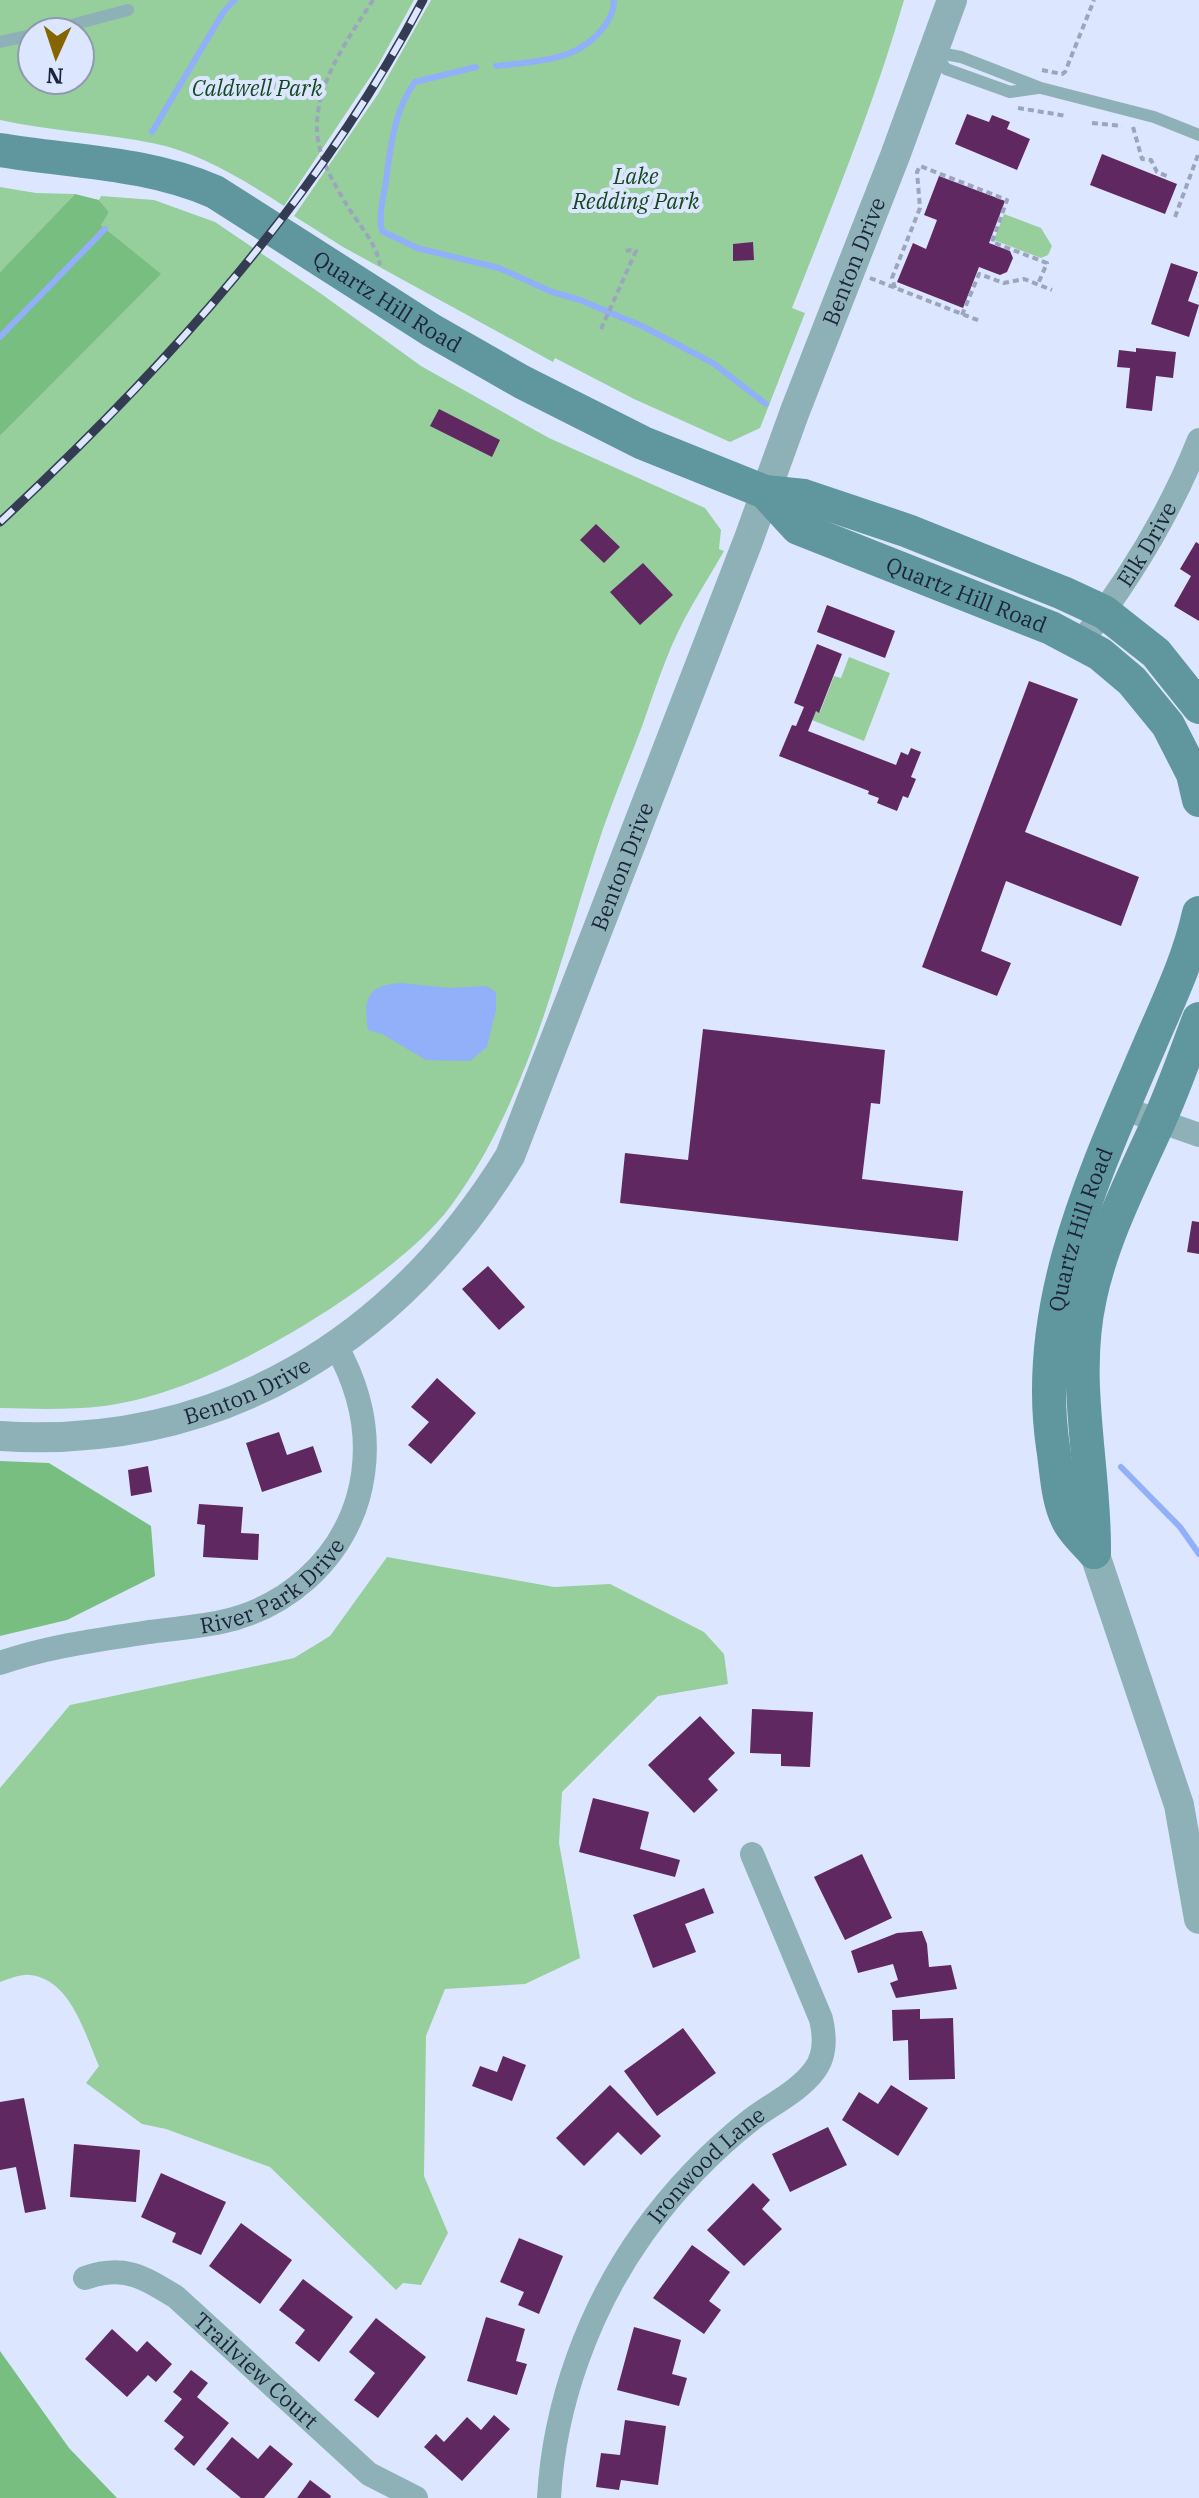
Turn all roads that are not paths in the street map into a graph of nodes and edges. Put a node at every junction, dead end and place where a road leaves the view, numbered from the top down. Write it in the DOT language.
graph roads {
  1 [pos="952,0"];
  2 [pos="128,10"];
  3 [pos="96,18"];
  4 [pos="934,52"];
  5 [pos="1199,135"];
  6 [pos="0,150"];
  7 [pos="1199,440"];
  8 [pos="765,492"];
  9 [pos="1104,612"];
  10 [pos="1081,642"];
  11 [pos="1199,707"];
  12 [pos="1197,782"];
  13 [pos="1199,913"];
  14 [pos="1199,1019"];
  15 [pos="1122,1108"];
  16 [pos="1159,1122"];
  17 [pos="1199,1135"];
  18 [pos="336,1346"];
  19 [pos="0,1436"];
  20 [pos="1094,1552"];
  21 [pos="0,1663"];
  22 [pos="752,1854"];
  23 [pos="1199,1919"];
  24 [pos="85,2278"];
  25 [pos="416,2498"];
  26 [pos="549,2498"];
  1 -- 4 [label="street, Benton Drive"];
  2 -- 3 [label="lane"];
  4 -- 5 [label="lane"];
  4 -- 8 [label="street, Benton Drive"];
  6 -- 8 [label="main road, Quartz Hill Road"];
  7 -- 9 [label="street, Elk Drive"];
  8 -- 9 [label="main road, Quartz Hill Road"];
  8 -- 10 [label="main road, Quartz Hill Road"];
  8 -- 18 [label="street, Benton Drive"];
  9 -- 10 [label="street, Elk Drive"];
  9 -- 11 [label="main road, Quartz Hill Road"];
  10 -- 12 [label="main road, Quartz Hill Road"];
  13 -- 15 [label="main road, Quartz Hill Road"];
  14 -- 16 [label="main road, Quartz Hill Road"];
  15 -- 16 [label="street"];
  15 -- 20 [label="main road, Quartz Hill Road"];
  16 -- 17 [label="street"];
  16 -- 20 [label="main road, Quartz Hill Road"];
  18 -- 19 [label="street, Benton Drive"];
  18 -- 21 [label="street, River Park Drive"];
  20 -- 23 [label="street, Quartz Hill Road"];
  22 -- 26 [label="street, Ironwood Lane"];
  24 -- 25 [label="street, Trailview Court"];
}
